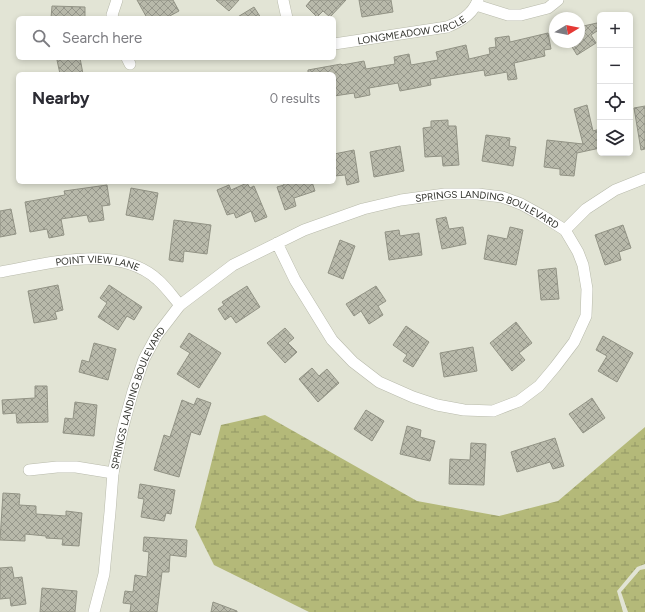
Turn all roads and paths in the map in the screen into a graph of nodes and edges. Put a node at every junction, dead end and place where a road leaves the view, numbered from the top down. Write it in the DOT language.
graph roads {
  1 [pos="117,0"];
  2 [pos="283,0"];
  3 [pos="558,0"];
  4 [pos="477,3"];
  5 [pos="112,16"];
  6 [pos="287,16"];
  7 [pos="336,44"];
  8 [pos="645,178"];
  9 [pos="566,230"];
  10 [pos="277,243"];
  11 [pos="0,272"];
  12 [pos="180,305"];
  13 [pos="29,470"];
  14 [pos="113,473"];
  15 [pos="94,612"];
  1 -- 5 [label="street"];
  2 -- 6 [label="street"];
  3 -- 4 [label="street"];
  4 -- 7 [label="street, LONGMEADOW CIRCLE"];
  8 -- 9 [label="street"];
  9 -- 10 [label="street, SPRINGS LANDING BOULEVARD"];
  9 -- 10 [label="street, SPRINGS LANDING BOULEVARD"];
  10 -- 12 [label="street, SPRINGS LANDING BOULEVARD"];
  11 -- 12 [label="street, POINT VIEW LANE"];
  12 -- 14 [label="street, SPRINGS LANDING BOULEVARD"];
  13 -- 14 [label="street"];
  14 -- 15 [label="street, SPRINGS LANDING BOULEVARD"];
}
